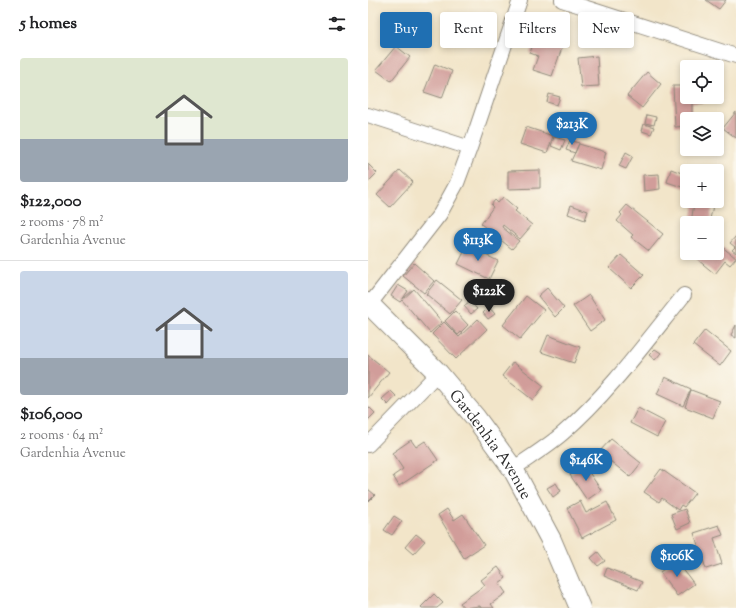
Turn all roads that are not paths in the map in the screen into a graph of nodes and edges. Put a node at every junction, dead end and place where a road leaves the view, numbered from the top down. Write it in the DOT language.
graph roads {
  1 [pos="520,0"];
  2 [pos="562,0"];
  3 [pos="736,56"];
  4 [pos="368,116"];
  5 [pos="470,148"];
  6 [pos="684,295"];
  7 [pos="369,303"];
  8 [pos="438,373"];
  9 [pos="368,445"];
  10 [pos="513,469"];
  11 [pos="580,608"];
  1 -- 5 [label="street"];
  2 -- 3 [label="street"];
  4 -- 5 [label="street"];
  5 -- 7 [label="street"];
  6 -- 10 [label="street"];
  7 -- 8 [label="main road, Gardenhia Avenue"];
  8 -- 9 [label="street"];
  8 -- 10 [label="main road, Gardenhia Avenue"];
  10 -- 11 [label="main road, Gardenhia Avenue"];
}
